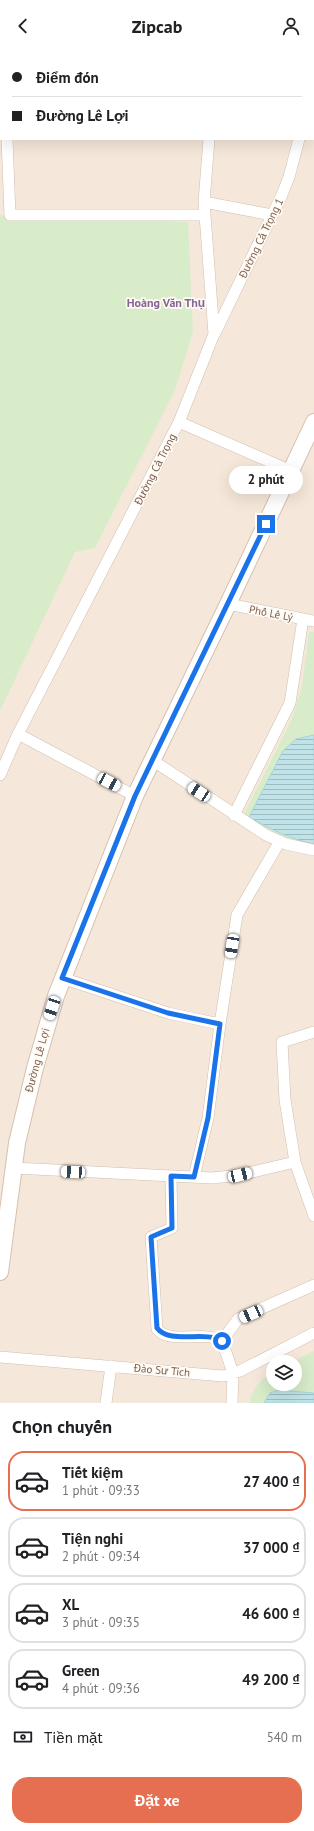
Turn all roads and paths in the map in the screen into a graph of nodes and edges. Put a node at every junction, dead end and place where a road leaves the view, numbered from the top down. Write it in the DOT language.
graph roads {
  1 [pos="7,140"];
  2 [pos="209,140"];
  3 [pos="299,140"];
  4 [pos="204,202"];
  5 [pos="204,215"];
  6 [pos="272,216"];
  7 [pos="214,334"];
  8 [pos="179,422"];
  9 [pos="314,422"];
  10 [pos="291,471"];
  11 [pos="228,604"];
  12 [pos="309,620"];
  13 [pos="18,734"];
  14 [pos="152,760"];
  15 [pos="0,775"];
  16 [pos="135,796"];
  17 [pos="234,815"];
  18 [pos="280,841"];
  19 [pos="314,850"];
  20 [pos="62,978"];
  21 [pos="220,1024"];
  22 [pos="314,1032"];
  23 [pos="296,1162"];
  24 [pos="14,1168"];
  25 [pos="171,1176"];
  26 [pos="194,1177"];
  27 [pos="309,1188"];
  28 [pos="314,1216"];
  29 [pos="0,1272"];
  30 [pos="314,1285"];
  31 [pos="314,1334"];
  32 [pos="222,1341"];
  33 [pos="0,1357"];
  34 [pos="111,1366"];
  35 [pos="233,1374"];
  36 [pos="106,1403"];
  37 [pos="232,1403"];
  1 -- 5 [label="street"];
  2 -- 4 [label="street, Đường Cả Trọng"];
  3 -- 6 [label="street, Đường Cả Trọng 1"];
  4 -- 5 [label="street, Đường Cả Trọng"];
  4 -- 6 [label="street"];
  5 -- 7 [label="street, Đường Cả Trọng"];
  6 -- 7 [label="street, Đường Cả Trọng 1"];
  7 -- 8 [label="street, Đường Cả Trọng"];
  8 -- 10 [label="street"];
  8 -- 13 [label="street, Đường Cả Trọng"];
  9 -- 10 [label="main road, Đường Lê Lợi"];
  10 -- 11 [label="main road, Đường Lê Lợi"];
  11 -- 12 [label="street, Phố Lê Lý"];
  11 -- 14 [label="main road, Đường Lê Lợi"];
  12 -- 17 [label="street"];
  13 -- 15 [label="street, Đường Cả Trọng"];
  13 -- 16 [label="street"];
  14 -- 16 [label="main road, Đường Lê Lợi"];
  14 -- 17 [label="street"];
  16 -- 20 [label="main road, Đường Lê Lợi"];
  17 -- 18 [label="street"];
  18 -- 19 [label="street"];
  18 -- 21 [label="street"];
  20 -- 21 [label="street"];
  20 -- 24 [label="main road, Đường Lê Lợi"];
  21 -- 26 [label="street"];
  22 -- 23 [label="street"];
  23 -- 26 [label="street"];
  23 -- 27 [label="street"];
  24 -- 25 [label="street"];
  24 -- 29 [label="main road, Đường Lê Lợi"];
  25 -- 26 [label="street"];
  25 -- 32 [label="street"];
  27 -- 28 [label="street"];
  30 -- 32 [label="street"];
  31 -- 35 [label="street, Đào Sư Tích"];
  32 -- 35 [label="street"];
  33 -- 34 [label="street, Đào Sư Tích"];
  34 -- 35 [label="street, Đào Sư Tích"];
  34 -- 36 [label="street"];
  35 -- 37 [label="street"];
}
